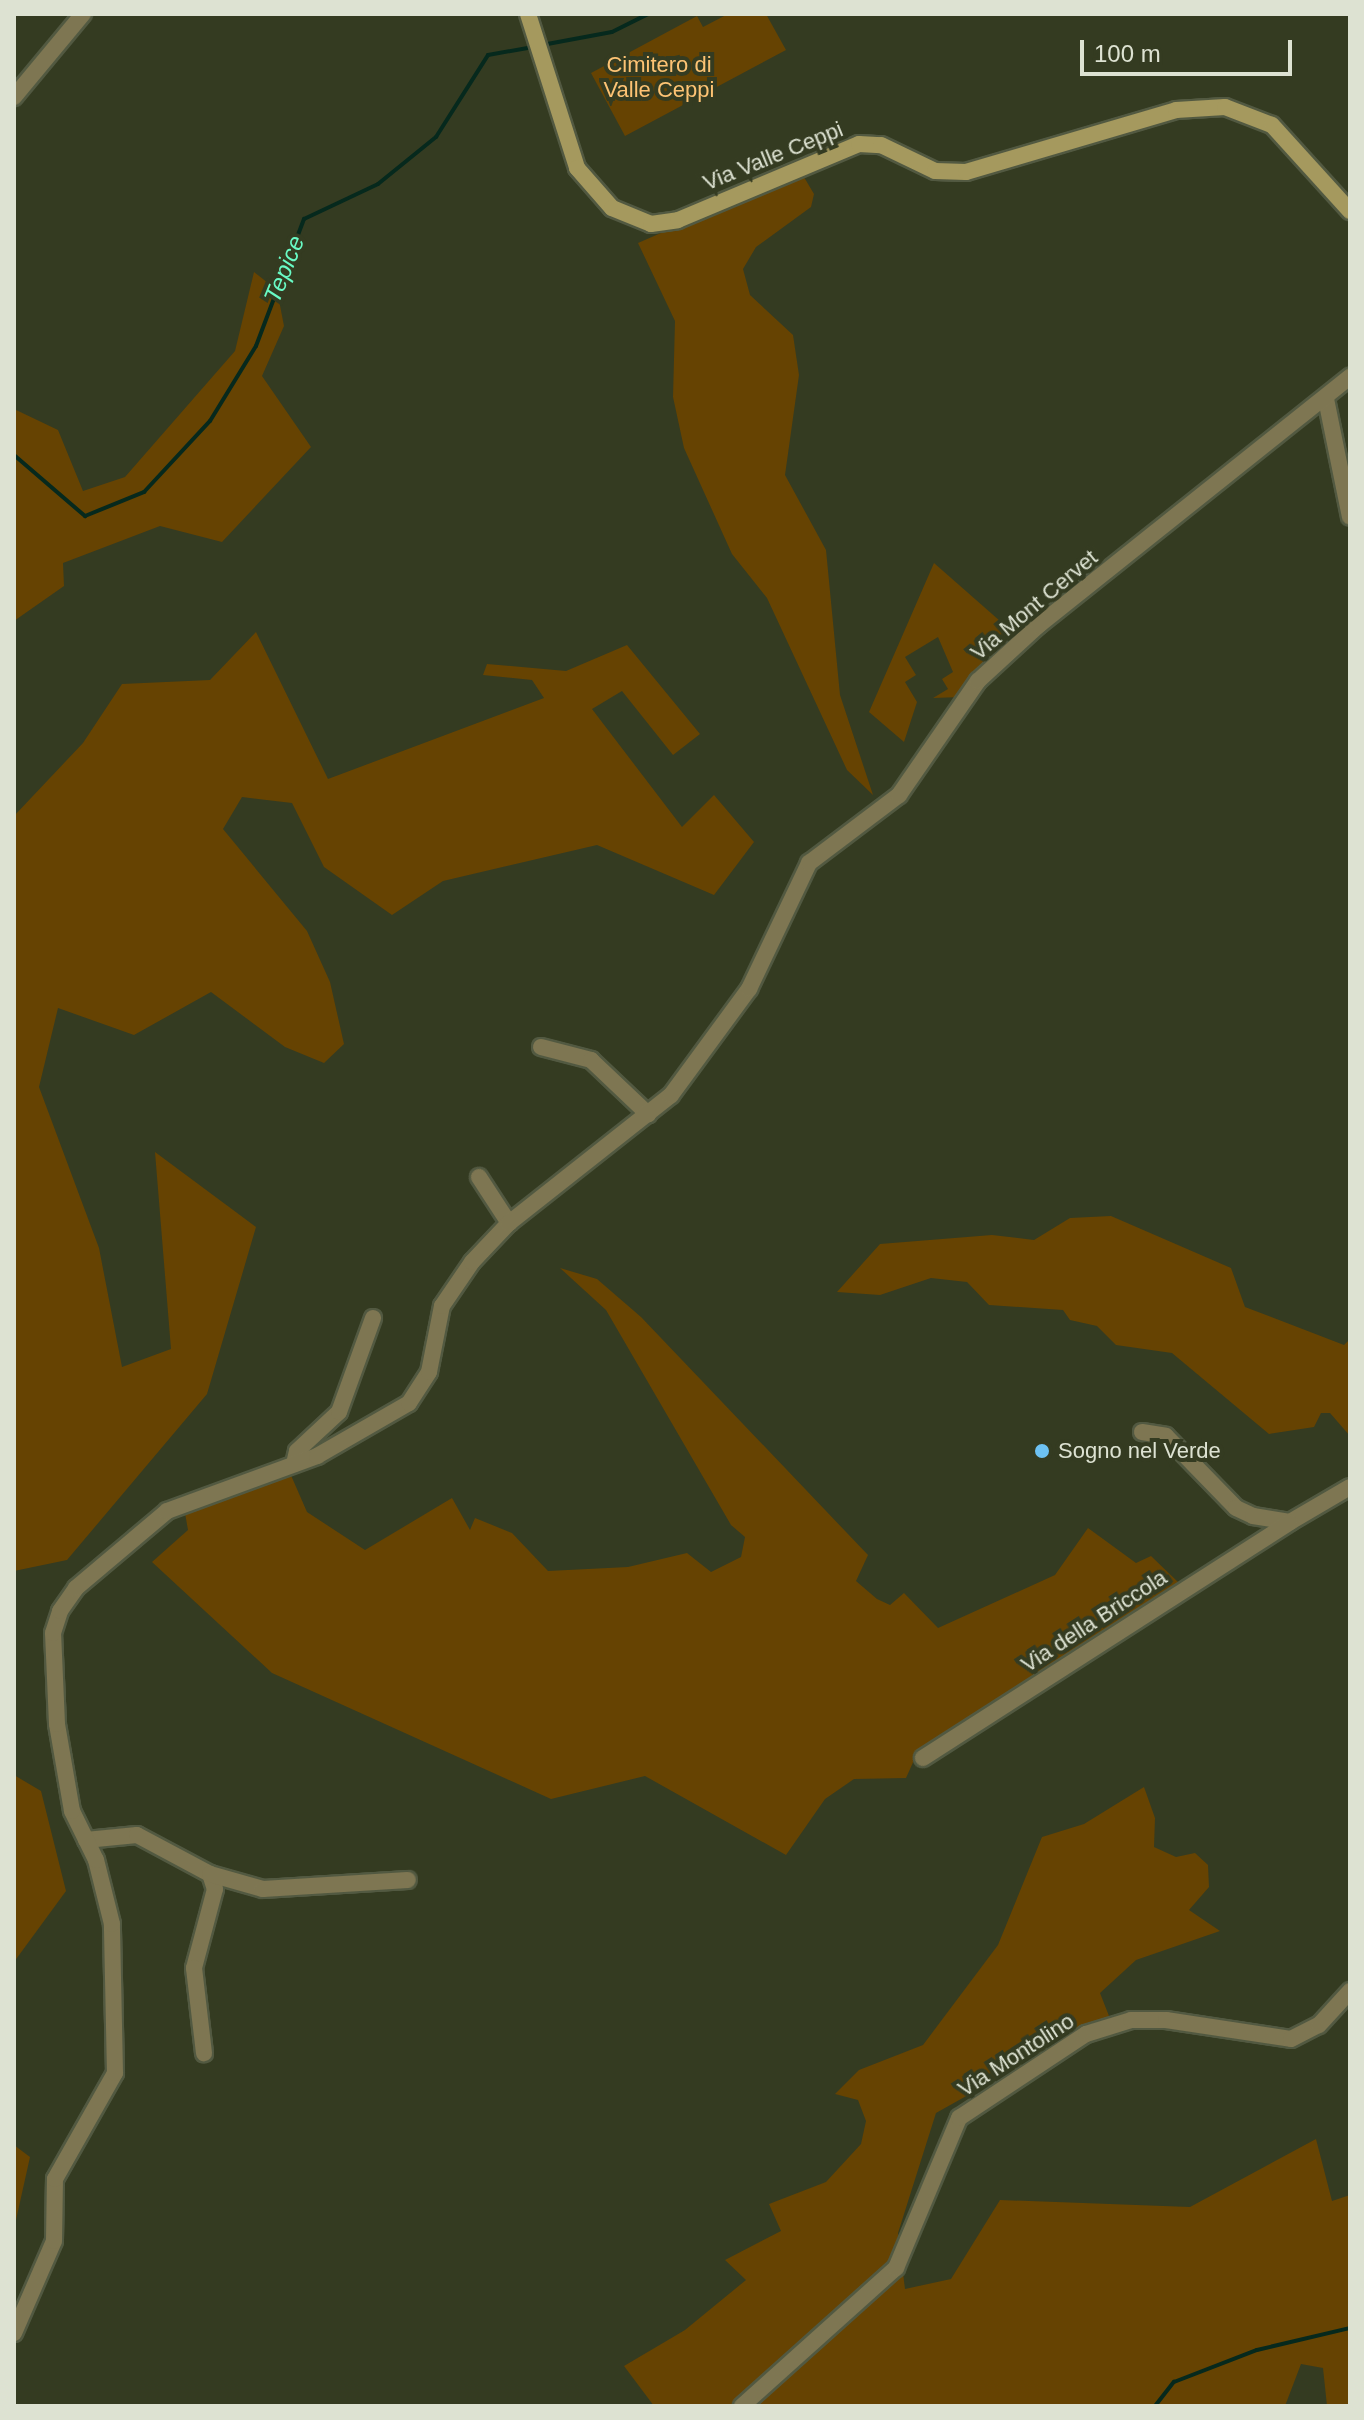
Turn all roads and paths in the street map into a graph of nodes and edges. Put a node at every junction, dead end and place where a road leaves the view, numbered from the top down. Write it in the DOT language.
graph roads {
  1 [pos="83,14"];
  2 [pos="534,19"];
  3 [pos="14,97"];
  4 [pos="1350,211"];
  5 [pos="1350,377"];
  6 [pos="1326,399"];
  7 [pos="1350,517"];
  8 [pos="541,1047"];
  9 [pos="648,1114"];
  10 [pos="479,1177"];
  11 [pos="509,1223"];
  12 [pos="373,1318"];
  13 [pos="1142,1432"];
  14 [pos="294,1464"];
  15 [pos="1350,1487"];
  16 [pos="1290,1522"];
  17 [pos="923,1758"];
  18 [pos="86,1840"];
  19 [pos="210,1874"];
  20 [pos="408,1880"];
  21 [pos="1350,1991"];
  22 [pos="204,2053"];
  23 [pos="14,2333"];
  24 [pos="742,2406"];
  1 -- 3 [label="street"];
  2 -- 4 [label="street, Via Valle Ceppi"];
  5 -- 6 [label="street, Via Mont Cervet"];
  6 -- 7 [label="street"];
  6 -- 9 [label="street, Via Mont Cervet"];
  8 -- 9 [label="street"];
  9 -- 11 [label="street, Via Mont Cervet"];
  10 -- 11 [label="street"];
  11 -- 14 [label="street, Via Mont Cervet"];
  12 -- 14 [label="street"];
  13 -- 16 [label="street"];
  14 -- 18 [label="street, Via Mont Cervet"];
  15 -- 16 [label="street, Via della Briccola"];
  16 -- 17 [label="street, Via della Briccola"];
  18 -- 19 [label="street"];
  18 -- 23 [label="street, Via Mont Cervet"];
  19 -- 20 [label="street"];
  19 -- 22 [label="street"];
  21 -- 24 [label="street, Via Montolino"];
}
